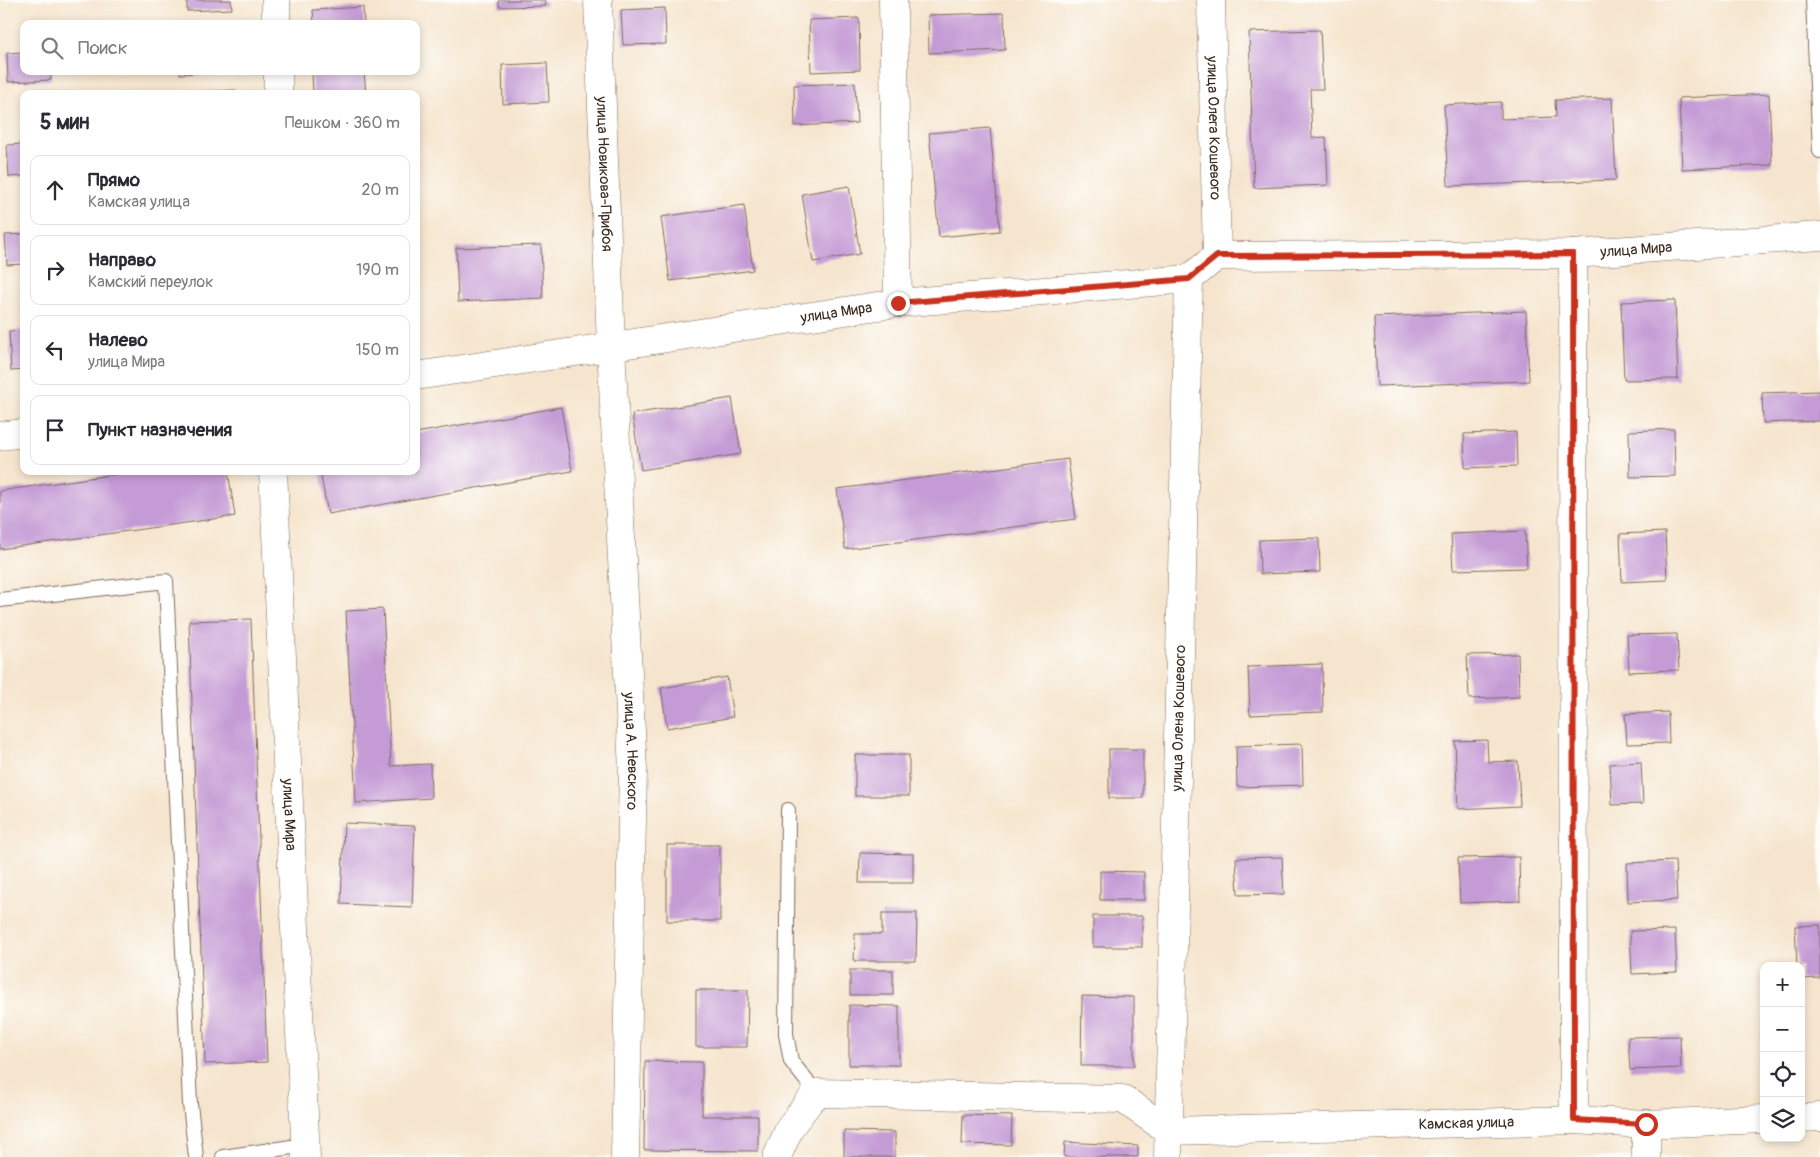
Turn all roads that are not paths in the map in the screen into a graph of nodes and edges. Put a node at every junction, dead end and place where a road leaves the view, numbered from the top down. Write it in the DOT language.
graph roads {
  1 [pos="276,0"];
  2 [pos="598,0"];
  3 [pos="893,0"];
  4 [pos="1211,0"];
  5 [pos="1813,0"];
  6 [pos="276,20"];
  7 [pos="278,75"];
  8 [pos="278,90"];
  9 [pos="1820,151"];
  10 [pos="1820,236"];
  11 [pos="1573,254"];
  12 [pos="1217,256"];
  13 [pos="1189,279"];
  14 [pos="898,303"];
  15 [pos="610,346"];
  16 [pos="420,375"];
  17 [pos="20,434"];
  18 [pos="0,436"];
  19 [pos="273,475"];
  20 [pos="0,600"];
  21 [pos="788,810"];
  22 [pos="816,1093"];
  23 [pos="1820,1117"];
  24 [pos="1805,1118"];
  25 [pos="1760,1119"];
  26 [pos="1574,1120"];
  27 [pos="1646,1124"];
  28 [pos="1169,1144"];
  29 [pos="306,1151"];
  30 [pos="196,1157"];
  31 [pos="223,1157"];
  32 [pos="625,1157"];
  33 [pos="777,1157"];
  34 [pos="1646,1157"];
  1 -- 6 [label="street"];
  2 -- 15 [label="street, улица Новикова-Прибоя"];
  3 -- 14 [label="street"];
  4 -- 12 [label="street, улица Олега Кошевого"];
  5 -- 9 [label="lane"];
  7 -- 8 [label="street"];
  10 -- 11 [label="street, улица Мира"];
  11 -- 12 [label="street, улица Мира"];
  11 -- 26 [label="street"];
  12 -- 13 [label="street"];
  13 -- 14 [label="street, улица Мира"];
  13 -- 28 [label="street, улица Олена Кошевого"];
  14 -- 15 [label="street, улица Мира"];
  15 -- 16 [label="street, улица Мира"];
  15 -- 32 [label="street, улица А. Невского"];
  17 -- 18 [label="street"];
  19 -- 29 [label="street, улица Мира"];
  20 -- 30 [label="lane"];
  21 -- 22 [label="lane"];
  22 -- 28 [label="street"];
  22 -- 33 [label="street"];
  23 -- 24 [label="street"];
  25 -- 27 [label="street, Камская улица"];
  26 -- 27 [label="street, Камская улица"];
  26 -- 28 [label="street, Камская улица"];
  27 -- 34 [label="street"];
  29 -- 31 [label="lane"];
}
